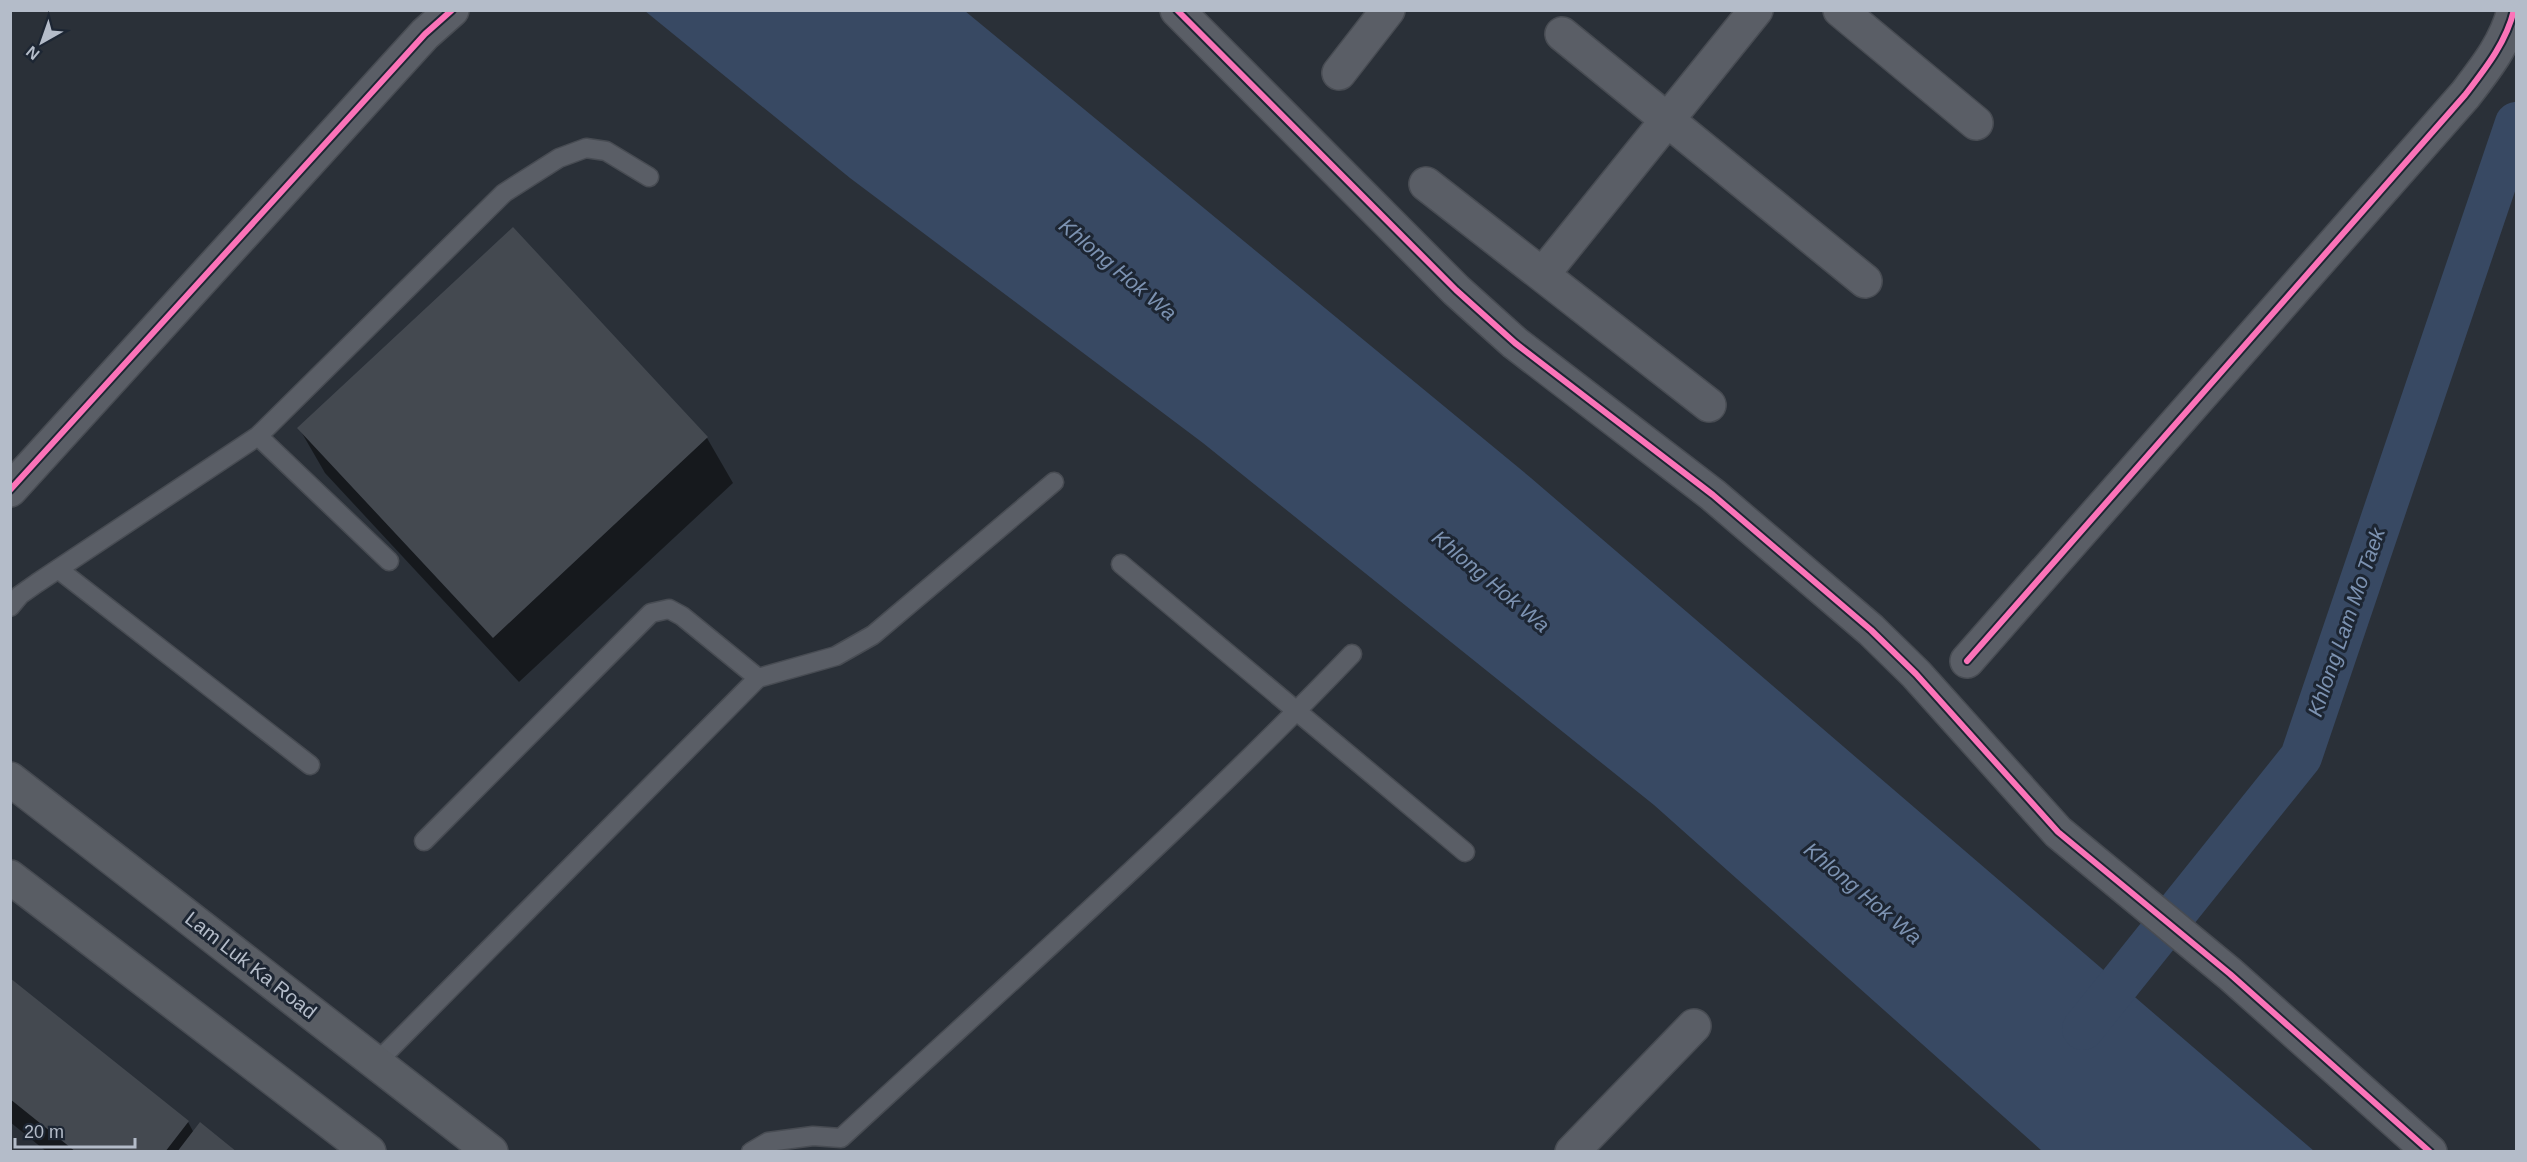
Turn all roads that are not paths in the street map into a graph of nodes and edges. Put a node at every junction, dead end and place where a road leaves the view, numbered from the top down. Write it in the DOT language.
graph roads {
  1 [pos="452,10"];
  2 [pos="1177,10"];
  3 [pos="1388,10"];
  4 [pos="1756,10"];
  5 [pos="1840,10"];
  6 [pos="2514,10"];
  7 [pos="1562,34"];
  8 [pos="1340,73"];
  9 [pos="1668,122"];
  10 [pos="1976,123"];
  11 [pos="649,177"];
  12 [pos="1426,184"];
  13 [pos="1543,274"];
  14 [pos="1865,280"];
  15 [pos="1709,405"];
  16 [pos="258,436"];
  17 [pos="1054,482"];
  18 [pos="10,490"];
  19 [pos="389,561"];
  20 [pos="1121,564"];
  21 [pos="58,569"];
  22 [pos="10,607"];
  23 [pos="1352,654"];
  24 [pos="1967,661"];
  25 [pos="759,678"];
  26 [pos="1297,711"];
  27 [pos="310,765"];
  28 [pos="10,778"];
  29 [pos="424,841"];
  30 [pos="1464,852"];
  31 [pos="10,877"];
  32 [pos="1694,1026"];
  33 [pos="377,1062"];
  34 [pos="369,1152"];
  35 [pos="491,1152"];
  36 [pos="751,1152"];
  37 [pos="1572,1152"];
  38 [pos="2430,1152"];
  1 -- 18 [label="street"];
  2 -- 38 [label="street"];
  3 -- 8 [label="street"];
  4 -- 9 [label="street"];
  5 -- 10 [label="street"];
  6 -- 24 [label="street"];
  7 -- 9 [label="street"];
  9 -- 13 [label="street"];
  9 -- 14 [label="street"];
  11 -- 16 [label="lane"];
  12 -- 13 [label="street"];
  13 -- 15 [label="street"];
  16 -- 19 [label="lane"];
  16 -- 21 [label="lane"];
  17 -- 25 [label="lane"];
  20 -- 26 [label="lane"];
  21 -- 22 [label="lane"];
  21 -- 27 [label="lane"];
  23 -- 26 [label="lane"];
  25 -- 29 [label="lane"];
  25 -- 33 [label="lane"];
  26 -- 30 [label="lane"];
  26 -- 36 [label="lane"];
  28 -- 33 [label="main road, Lam Luk Ka Road"];
  31 -- 34 [label="main road"];
  32 -- 37 [label="street"];
  33 -- 35 [label="main road, Lam Luk Ka Road"];
}
